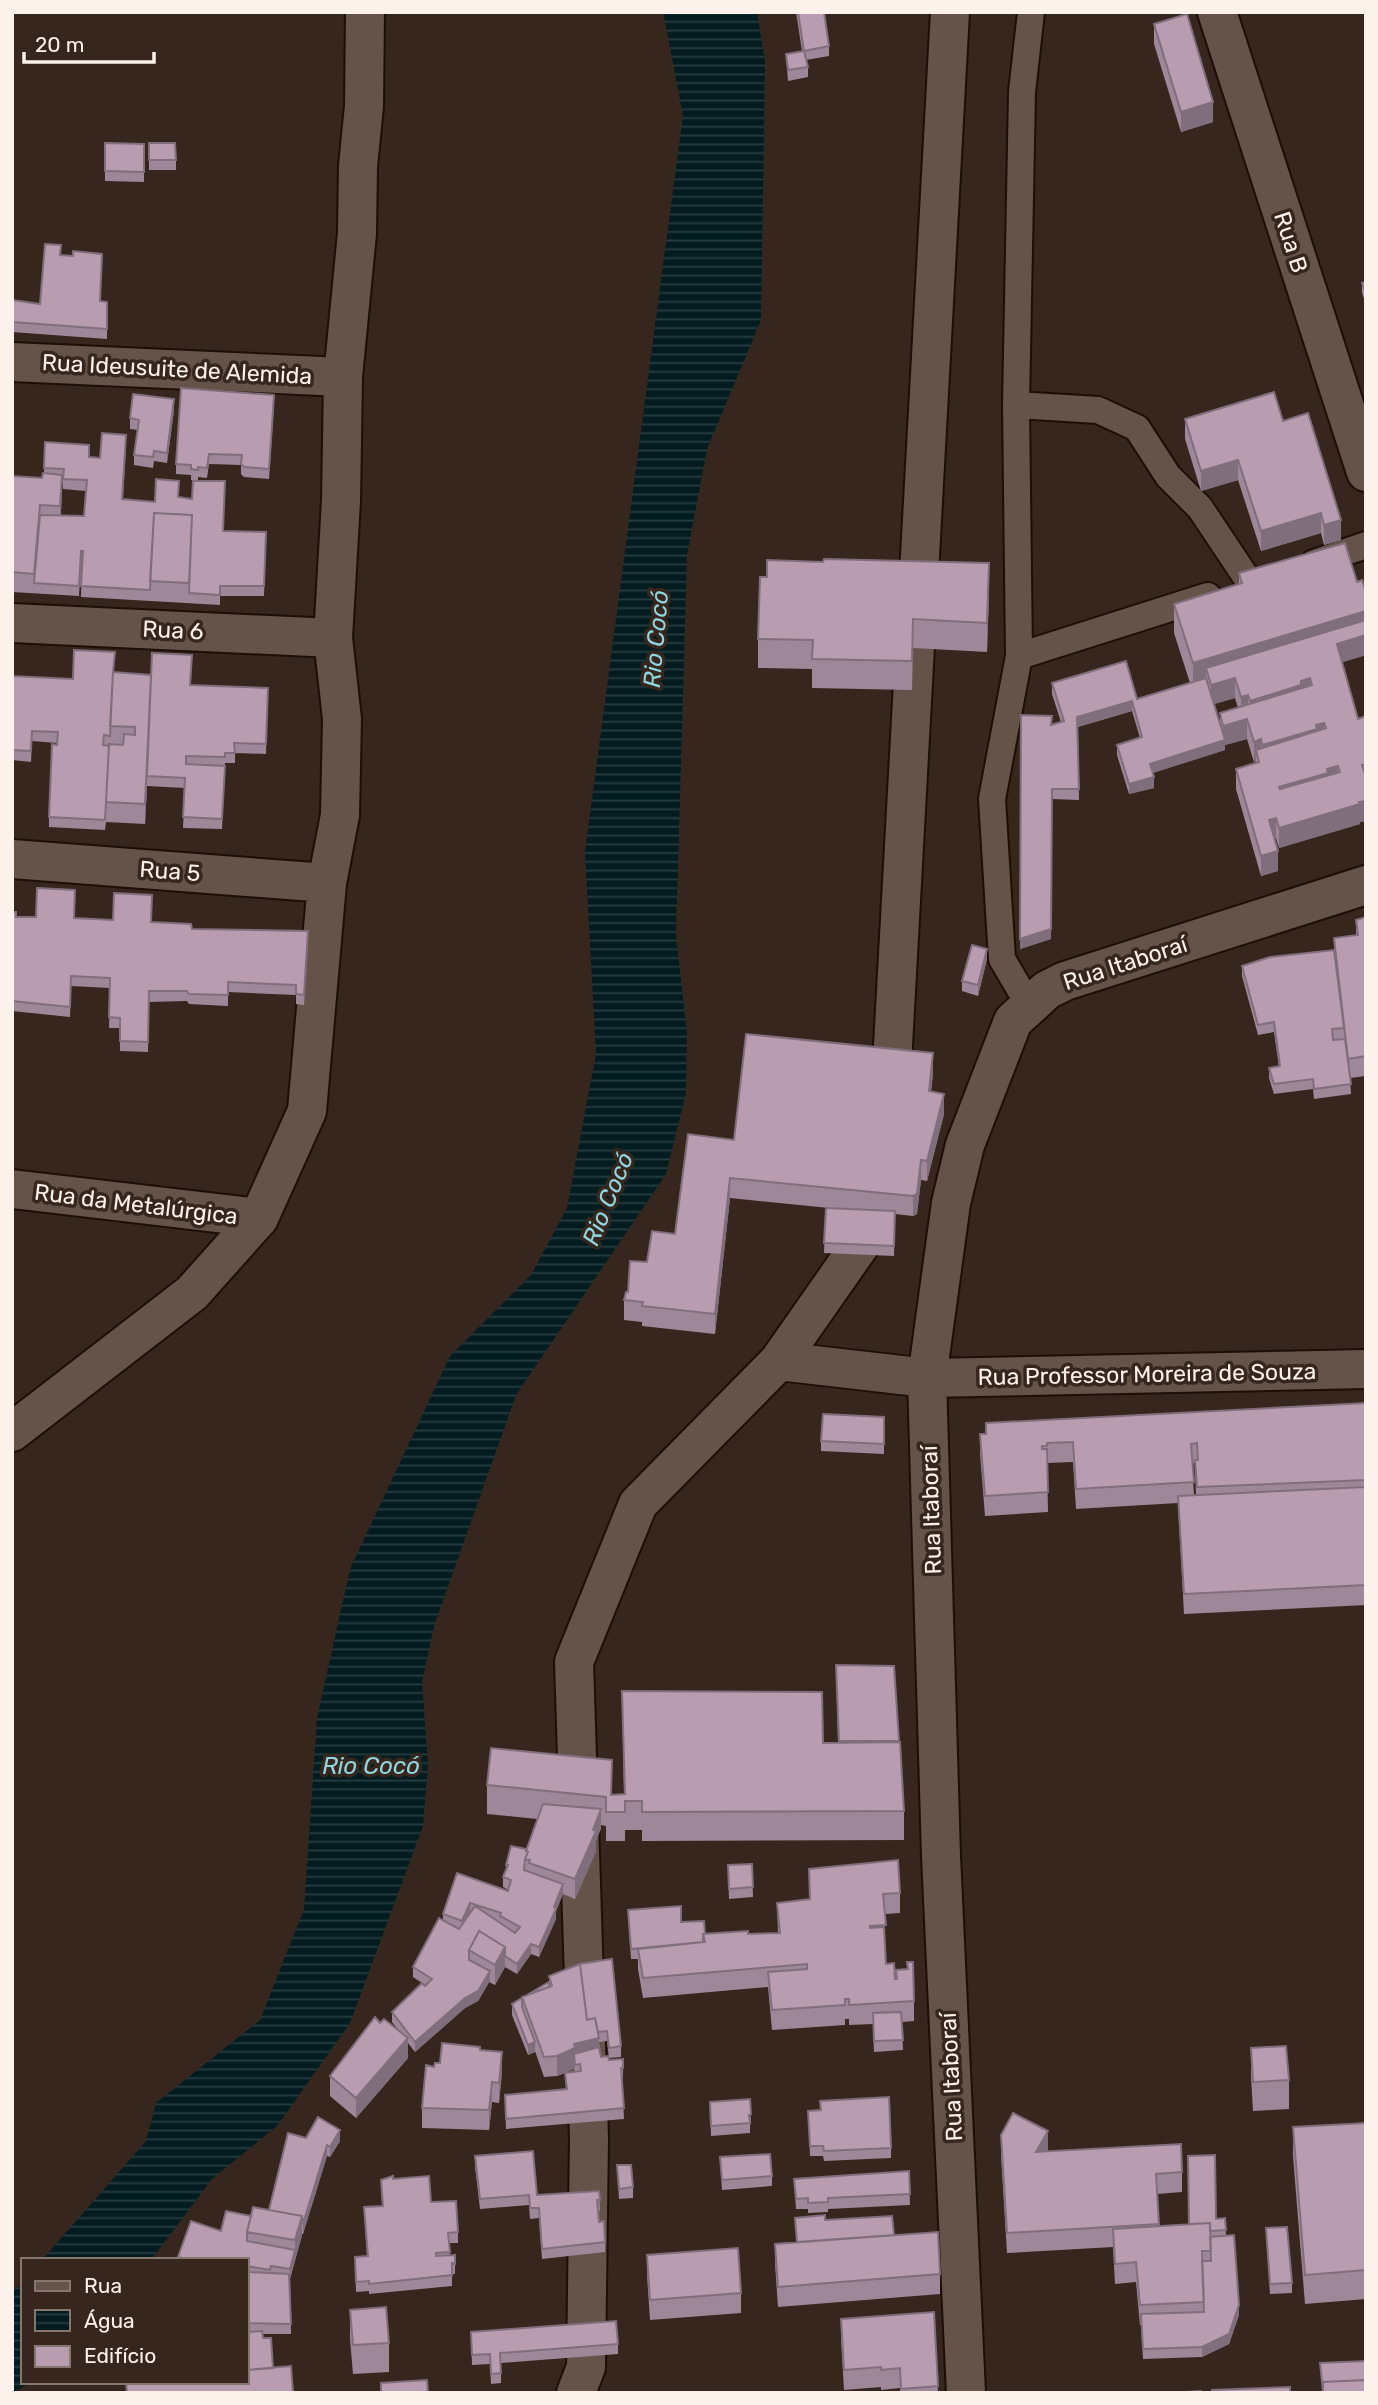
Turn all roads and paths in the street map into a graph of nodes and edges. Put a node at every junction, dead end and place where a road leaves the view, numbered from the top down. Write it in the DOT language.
graph roads {
  1 [pos="365,12"];
  2 [pos="950,12"];
  3 [pos="1031,12"];
  4 [pos="1217,12"];
  5 [pos="12,362"];
  6 [pos="343,377"];
  7 [pos="1016,405"];
  8 [pos="1366,472"];
  9 [pos="1366,545"];
  10 [pos="1270,577"];
  11 [pos="12,623"];
  12 [pos="333,638"];
  13 [pos="1019,656"];
  14 [pos="12,859"];
  15 [pos="327,883"];
  16 [pos="1366,885"];
  17 [pos="1029,1005"];
  18 [pos="884,1127"];
  19 [pos="876,1167"];
  20 [pos="12,1189"];
  21 [pos="259,1218"];
  22 [pos="779,1361"];
  23 [pos="1366,1369"];
  24 [pos="927,1378"];
  25 [pos="12,1432"];
  26 [pos="576,2393"];
  27 [pos="966,2393"];
  1 -- 6 [label="street"];
  2 -- 18 [label="street"];
  3 -- 7 [label="lane"];
  4 -- 8 [label="street, Rua B"];
  5 -- 6 [label="street, Rua Ideusuite de Alemida"];
  6 -- 12 [label="street"];
  7 -- 10 [label="lane"];
  7 -- 13 [label="lane"];
  9 -- 10 [label="lane"];
  10 -- 13 [label="lane"];
  11 -- 12 [label="street, Rua 6"];
  12 -- 15 [label="street"];
  13 -- 17 [label="lane"];
  14 -- 15 [label="street, Rua 5"];
  15 -- 21 [label="street"];
  16 -- 17 [label="street, Rua Itaboraí"];
  17 -- 24 [label="street, Rua Itaboraí"];
  19 -- 22 [label="street"];
  20 -- 21 [label="street, Rua da Metalúrgica"];
  21 -- 25 [label="street"];
  22 -- 24 [label="street, Rua Professor Moreira de Souza"];
  22 -- 26 [label="street"];
  23 -- 24 [label="street, Rua Professor Moreira de Souza"];
  24 -- 27 [label="street, Rua Itaboraí"];
}
